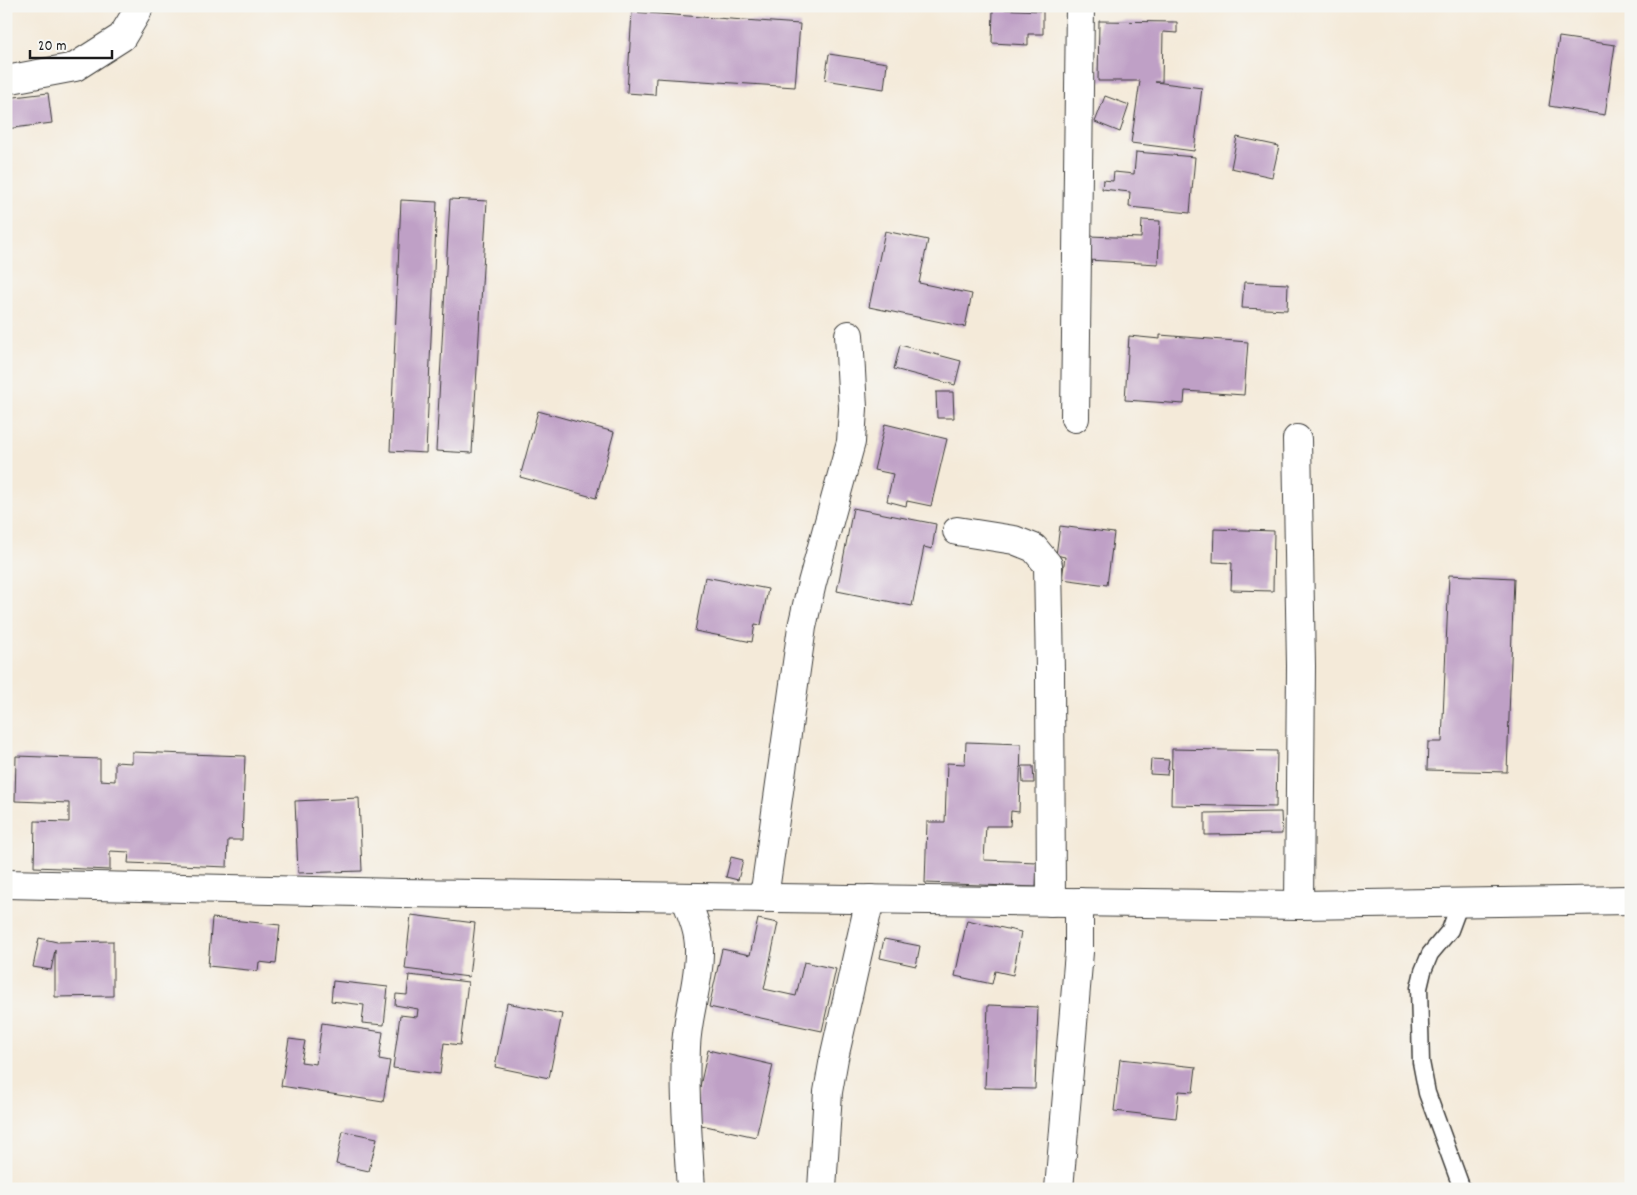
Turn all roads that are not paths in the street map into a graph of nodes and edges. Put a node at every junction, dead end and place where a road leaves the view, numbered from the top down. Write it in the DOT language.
graph roads {
  1 [pos="139,6"];
  2 [pos="1080,6"];
  3 [pos="6,80"];
  4 [pos="849,335"];
  5 [pos="1075,418"];
  6 [pos="1297,439"];
  7 [pos="957,531"];
  8 [pos="6,884"];
  9 [pos="685,897"];
  10 [pos="764,898"];
  11 [pos="870,899"];
  12 [pos="1631,900"];
  13 [pos="1051,902"];
  14 [pos="1079,902"];
  15 [pos="1460,903"];
  16 [pos="1298,905"];
  17 [pos="691,1189"];
  18 [pos="822,1189"];
  19 [pos="1058,1189"];
  20 [pos="1462,1189"];
  1 -- 3 [label="street"];
  2 -- 5 [label="street"];
  4 -- 10 [label="street"];
  6 -- 16 [label="street"];
  7 -- 13 [label="street"];
  8 -- 9 [label="street"];
  9 -- 10 [label="street"];
  9 -- 17 [label="street"];
  10 -- 11 [label="street"];
  11 -- 13 [label="street"];
  11 -- 18 [label="street"];
  12 -- 15 [label="street"];
  13 -- 14 [label="street"];
  14 -- 16 [label="street"];
  14 -- 19 [label="street"];
  15 -- 16 [label="street"];
  15 -- 20 [label="lane"];
}
